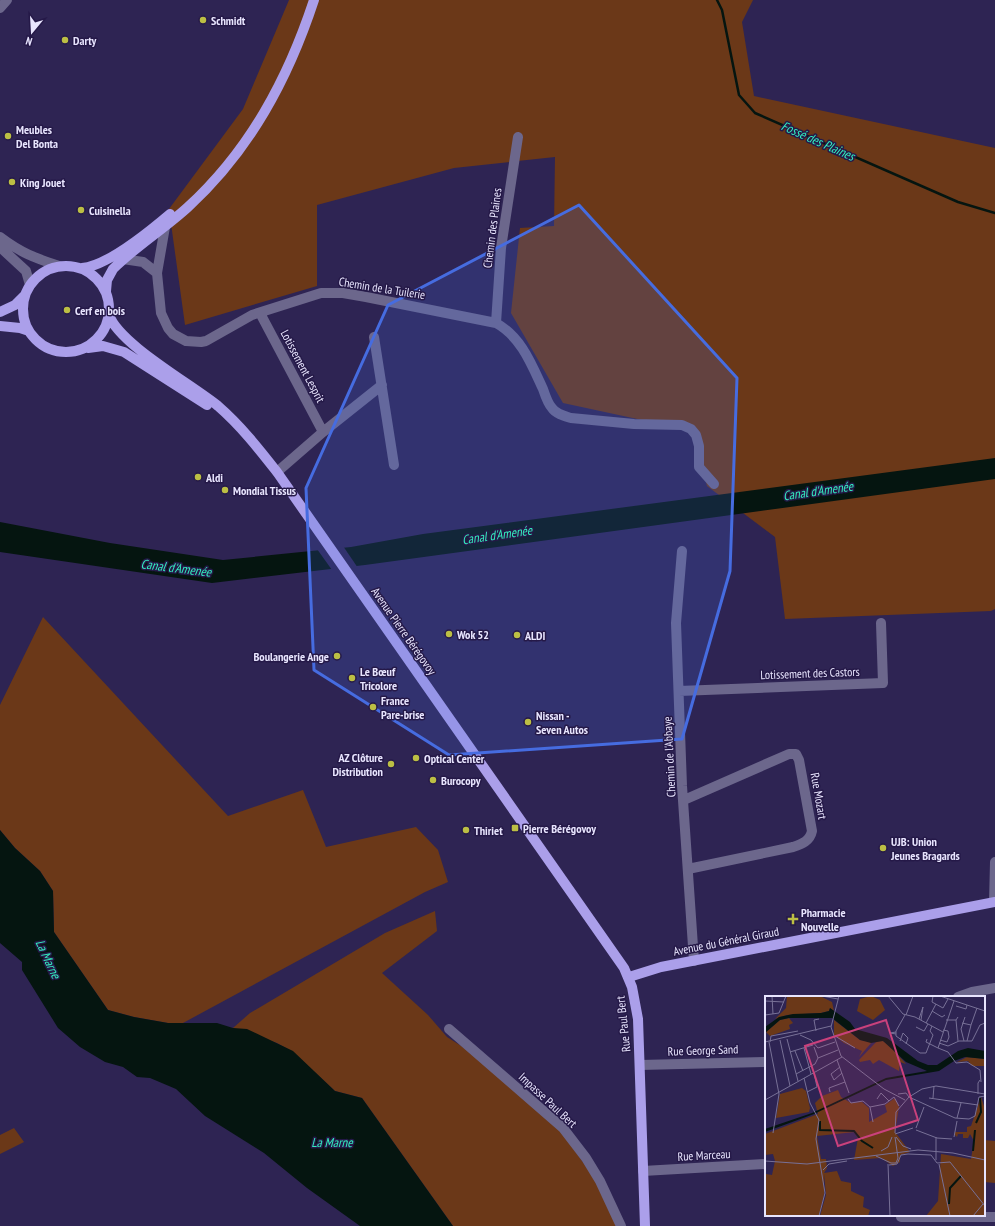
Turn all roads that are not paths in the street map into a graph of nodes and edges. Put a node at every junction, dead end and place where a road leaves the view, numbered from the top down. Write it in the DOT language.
graph roads {
  1 [pos="7,0"];
  2 [pos="308,0"];
  3 [pos="314,0"];
  4 [pos="0,8"];
  5 [pos="518,137"];
  6 [pos="165,227"];
  7 [pos="0,237"];
  8 [pos="0,247"];
  9 [pos="123,259"];
  10 [pos="59,266"];
  11 [pos="82,268"];
  12 [pos="157,273"];
  13 [pos="30,285"];
  14 [pos="106,291"];
  15 [pos="25,295"];
  16 [pos="0,312"];
  17 [pos="260,313"];
  18 [pos="109,315"];
  19 [pos="496,322"];
  20 [pos="0,326"];
  21 [pos="29,331"];
  22 [pos="374,337"];
  23 [pos="86,348"];
  24 [pos="382,385"];
  25 [pos="242,432"];
  26 [pos="324,432"];
  27 [pos="394,465"];
  28 [pos="277,472"];
  29 [pos="714,484"];
  30 [pos="682,551"];
  31 [pos="881,623"];
  32 [pos="679,691"];
  33 [pos="684,800"];
  34 [pos="540,848"];
  35 [pos="995,862"];
  36 [pos="688,869"];
  37 [pos="994,902"];
  38 [pos="694,961"];
  39 [pos="629,977"];
  40 [pos="995,988"];
  41 [pos="961,996"];
  42 [pos="449,1029"];
  43 [pos="765,1062"];
  44 [pos="640,1065"];
  45 [pos="765,1164"];
  46 [pos="643,1171"];
  47 [pos="995,1217"];
  48 [pos="900,1219"];
  49 [pos="621,1226"];
  50 [pos="645,1226"];
  1 -- 4 [label="street"];
  2 -- 11 [label="main road"];
  3 -- 6 [label="main road"];
  5 -- 19 [label="street, Chemin des Plaines"];
  6 -- 9 [label="main road"];
  6 -- 12 [label="street, Chemin de la Tuilerie"];
  7 -- 10 [label="street"];
  8 -- 13 [label="street"];
  9 -- 12 [label="street"];
  9 -- 14 [label="main road"];
  10 -- 11 [label="main road"];
  10 -- 13 [label="main road"];
  11 -- 14 [label="main road"];
  12 -- 17 [label="street, Chemin de la Tuilerie"];
  13 -- 15 [label="main road"];
  14 -- 18 [label="main road"];
  15 -- 16 [label="main road"];
  15 -- 21 [label="main road"];
  17 -- 19 [label="street, Chemin de la Tuilerie"];
  17 -- 26 [label="street, Lotissement Lesprit"];
  18 -- 23 [label="main road"];
  18 -- 25 [label="main road"];
  19 -- 29 [label="street"];
  20 -- 21 [label="main road"];
  21 -- 23 [label="main road"];
  22 -- 24 [label="street"];
  23 -- 25 [label="main road"];
  24 -- 26 [label="street"];
  24 -- 27 [label="street"];
  25 -- 28 [label="main road, Avenue Pierre Bérégovoy"];
  26 -- 28 [label="street"];
  28 -- 34 [label="main road, Avenue Pierre Bérégovoy"];
  30 -- 32 [label="street, Chemin de l'Abbaye"];
  31 -- 32 [label="street, Lotissement des Castors"];
  32 -- 33 [label="street, Chemin de l'Abbaye"];
  33 -- 36 [label="street, Chemin de l'Abbaye"];
  33 -- 36 [label="street, Rue Mozart"];
  34 -- 39 [label="main road, Rue Paul Bert"];
  35 -- 37 [label="street"];
  36 -- 38 [label="street, Chemin de l'Abbaye"];
  37 -- 38 [label="main road, Avenue du Général Giraud"];
  38 -- 39 [label="main road, Avenue du Général Giraud"];
  39 -- 44 [label="main road, Rue Paul Bert"];
  40 -- 41 [label="street"];
  42 -- 49 [label="street, Impasse Paul Bert"];
  43 -- 44 [label="street, Rue George Sand"];
  44 -- 46 [label="main road, Rue Paul Bert"];
  45 -- 46 [label="street, Rue Marceau"];
  46 -- 50 [label="main road, Rue Paul Bert"];
  47 -- 48 [label="street"];
}
